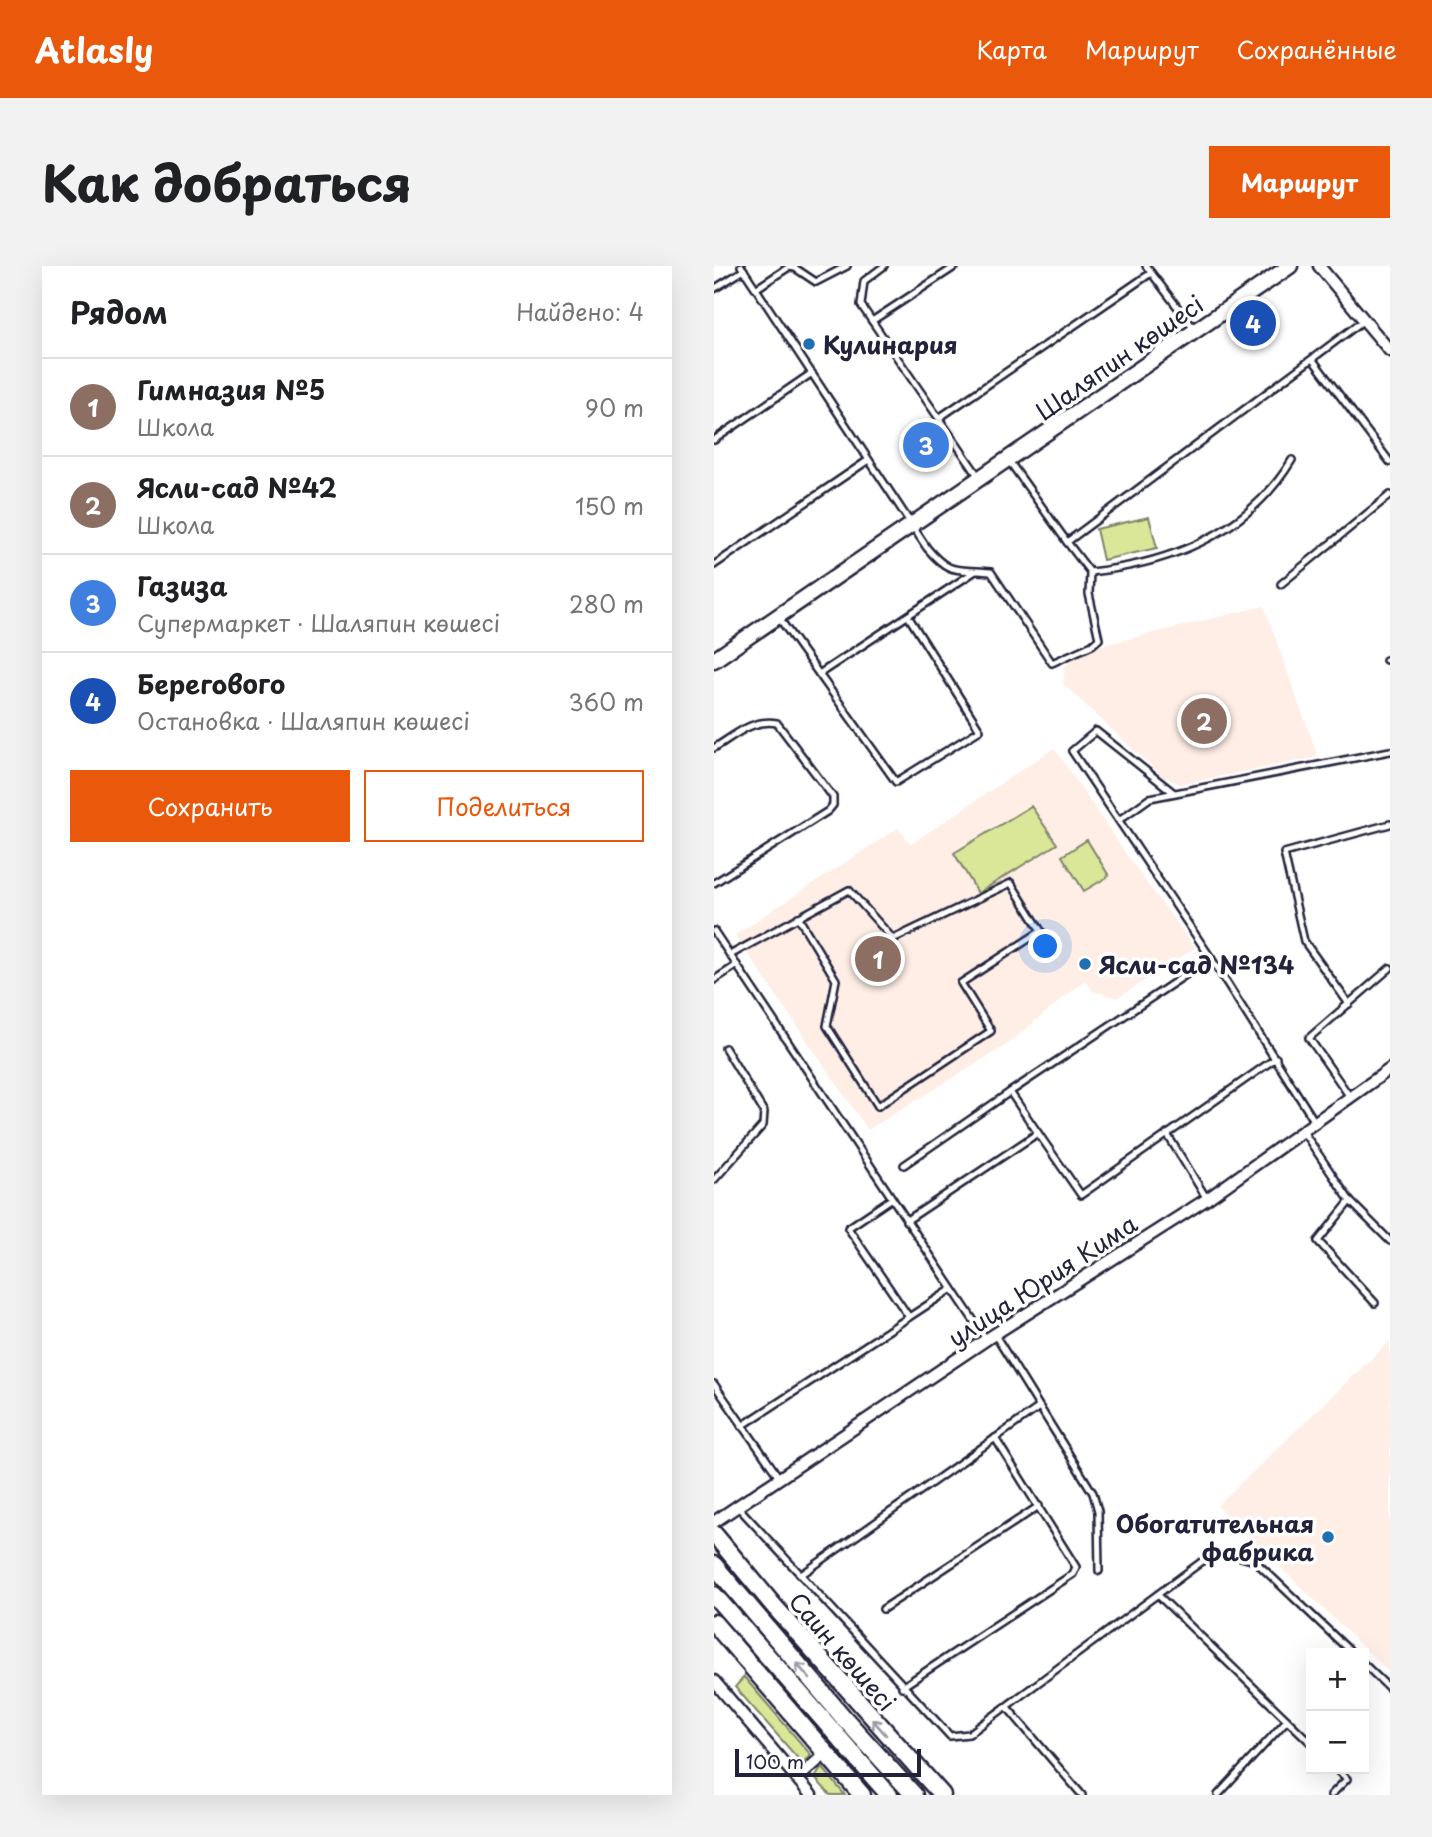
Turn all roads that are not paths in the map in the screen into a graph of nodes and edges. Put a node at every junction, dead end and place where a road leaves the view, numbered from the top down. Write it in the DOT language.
graph roads {
  1 [pos="846,266"];
  2 [pos="884,266"];
  3 [pos="956,266"];
  4 [pos="1146,266"];
  5 [pos="1290,266"];
  6 [pos="1319,266"];
  7 [pos="743,268"];
  8 [pos="1151,273"];
  9 [pos="757,288"];
  10 [pos="714,289"];
  11 [pos="1364,320"];
  12 [pos="872,321"];
  13 [pos="1196,332"];
  14 [pos="1390,352"];
  15 [pos="1312,360"];
  16 [pos="812,373"];
  17 [pos="939,418"];
  18 [pos="714,440"];
  19 [pos="1292,460"];
  20 [pos="867,461"];
  21 [pos="1009,461"];
  22 [pos="1390,462"];
  23 [pos="981,480"];
  24 [pos="1390,495"];
  25 [pos="911,526"];
  26 [pos="1067,542"];
  27 [pos="714,565"];
  28 [pos="977,570"];
  29 [pos="1090,572"];
  30 [pos="1282,584"];
  31 [pos="908,616"];
  32 [pos="779,618"];
  33 [pos="714,659"];
  34 [pos="819,674"];
  35 [pos="714,748"];
  36 [pos="1390,751"];
  37 [pos="1174,793"];
  38 [pos="1119,820"];
  39 [pos="1390,824"];
  40 [pos="714,883"];
  41 [pos="798,918"];
  42 [pos="714,931"];
  43 [pos="730,955"];
  44 [pos="1211,958"];
  45 [pos="737,965"];
  46 [pos="1390,968"];
  47 [pos="714,980"];
  48 [pos="1349,1004"];
  49 [pos="725,1048"];
  50 [pos="1276,1058"];
  51 [pos="1390,1069"];
  52 [pos="1010,1093"];
  53 [pos="1350,1097"];
  54 [pos="1316,1124"];
  55 [pos="1038,1133"];
  56 [pos="1304,1133"];
  57 [pos="1167,1134"];
  58 [pos="904,1165"];
  59 [pos="714,1180"];
  60 [pos="891,1199"];
  61 [pos="1207,1199"];
  62 [pos="1350,1201"];
  63 [pos="906,1221"];
  64 [pos="1390,1241"];
  65 [pos="952,1289"];
  66 [pos="1375,1303"];
  67 [pos="909,1317"];
  68 [pos="991,1337"];
  69 [pos="714,1384"];
  70 [pos="1038,1408"];
  71 [pos="742,1426"];
  72 [pos="995,1438"];
  73 [pos="778,1476"];
  74 [pos="737,1505"];
  75 [pos="1039,1506"];
  76 [pos="714,1522"];
  77 [pos="714,1534"];
  78 [pos="714,1565"];
  79 [pos="1099,1571"];
  80 [pos="801,1576"];
  81 [pos="714,1595"];
  82 [pos="1159,1596"];
  83 [pos="883,1609"];
  84 [pos="714,1623"];
  85 [pos="1347,1648"];
  86 [pos="812,1650"];
  87 [pos="750,1664"];
  88 [pos="1369,1669"];
  89 [pos="714,1681"];
  90 [pos="902,1687"];
  91 [pos="1390,1689"];
  92 [pos="1007,1707"];
  93 [pos="819,1717"];
  94 [pos="843,1717"];
  95 [pos="1287,1720"];
  96 [pos="1306,1738"];
  97 [pos="825,1754"];
  98 [pos="1342,1774"];
  99 [pos="797,1778"];
  100 [pos="811,1795"];
  101 [pos="862,1795"];
  102 [pos="889,1795"];
  103 [pos="914,1795"];
  104 [pos="942,1795"];
  105 [pos="1082,1795"];
  106 [pos="1217,1795"];
  107 [pos="1331,1795"];
  1 -- 9 [label="lane"];
  2 -- 12 [label="lane"];
  3 -- 12 [label="lane"];
  4 -- 8 [label="lane"];
  5 -- 13 [label="main road, Шаляпин көшесі"];
  6 -- 11 [label="street"];
  7 -- 9 [label="lane"];
  7 -- 10 [label="lane"];
  8 -- 13 [label="lane"];
  8 -- 17 [label="lane"];
  9 -- 16 [label="lane"];
  11 -- 14 [label="street"];
  11 -- 15 [label="lane"];
  12 -- 17 [label="lane"];
  13 -- 21 [label="main road, Шаляпин көшесі"];
  15 -- 22 [label="lane"];
  15 -- 26 [label="lane"];
  16 -- 18 [label="lane"];
  16 -- 20 [label="lane"];
  17 -- 23 [label="lane"];
  19 -- 29 [label="lane"];
  20 -- 25 [label="lane"];
  20 -- 27 [label="lane"];
  21 -- 23 [label="main road, Шаляпин көшесі"];
  21 -- 26 [label="lane"];
  23 -- 25 [label="main road"];
  24 -- 30 [label="lane"];
  25 -- 28 [label="lane"];
  25 -- 32 [label="main road"];
  26 -- 29 [label="lane"];
  28 -- 29 [label="lane"];
  28 -- 31 [label="lane"];
  31 -- 34 [label="lane"];
  31 -- 34 [label="lane"];
  32 -- 33 [label="main road"];
  32 -- 34 [label="lane"];
  35 -- 40 [label="lane"];
  36 -- 37 [label="lane"];
  37 -- 38 [label="lane"];
  37 -- 38 [label="lane"];
  38 -- 44 [label="lane"];
  39 -- 48 [label="lane"];
  41 -- 41 [label="lane"];
  41 -- 43 [label="lane"];
  42 -- 43 [label="lane"];
  43 -- 45 [label="lane"];
  44 -- 50 [label="lane"];
  44 -- 52 [label="lane"];
  45 -- 47 [label="lane"];
  45 -- 60 [label="lane"];
  46 -- 48 [label="lane"];
  48 -- 53 [label="lane"];
  49 -- 59 [label="lane"];
  50 -- 54 [label="lane"];
  50 -- 57 [label="lane"];
  51 -- 53 [label="street, улица Юрия Кима"];
  52 -- 55 [label="lane"];
  52 -- 58 [label="lane"];
  53 -- 54 [label="street, улица Юрия Кима"];
  54 -- 56 [label="street, улица Юрия Кима"];
  55 -- 57 [label="lane"];
  55 -- 63 [label="lane"];
  56 -- 61 [label="street, улица Юрия Кима"];
  56 -- 62 [label="lane"];
  57 -- 61 [label="lane"];
  60 -- 63 [label="lane"];
  60 -- 67 [label="lane"];
  61 -- 68 [label="street, улица Юрия Кима"];
  62 -- 64 [label="lane"];
  62 -- 66 [label="lane"];
  63 -- 65 [label="lane"];
  65 -- 67 [label="lane"];
  65 -- 68 [label="lane"];
  67 -- 71 [label="lane"];
  68 -- 70 [label="lane"];
  68 -- 73 [label="street, улица Юрия Кима"];
  69 -- 71 [label="lane"];
  70 -- 72 [label="lane"];
  70 -- 79 [label="lane"];
  71 -- 73 [label="lane"];
  72 -- 75 [label="lane"];
  72 -- 80 [label="lane"];
  73 -- 74 [label="street, улица Юрия Кима"];
  74 -- 76 [label="street, улица Юрия Кима"];
  74 -- 80 [label="lane"];
  75 -- 83 [label="lane"];
  75 -- 90 [label="lane"];
  77 -- 86 [label="main road, Саин көшесі"];
  94 -- 78 [label="main road, Саин көшесі, one-way"];
  80 -- 90 [label="lane"];
  81 -- 93 [label="main road"];
  82 -- 85 [label="lane"];
  82 -- 92 [label="lane"];
  82 -- 95 [label="lane"];
  84 -- 87 [label="main road"];
  86 -- 94 [label="main road"];
  104 -- 86 [label="main road, Саин көшесі, one-way"];
  87 -- 93 [label="main road"];
  87 -- 97 [label="main road"];
  88 -- 91 [label="lane"];
  89 -- 99 [label="street"];
  90 -- 92 [label="lane"];
  92 -- 105 [label="lane"];
  93 -- 102 [label="main road"];
  94 -- 103 [label="main road, Саин көшесі"];
  95 -- 96 [label="lane"];
  95 -- 106 [label="lane"];
  97 -- 99 [label="street"];
  97 -- 101 [label="main road"];
  98 -- 107 [label="lane"];
  99 -- 100 [label="street"];
}
